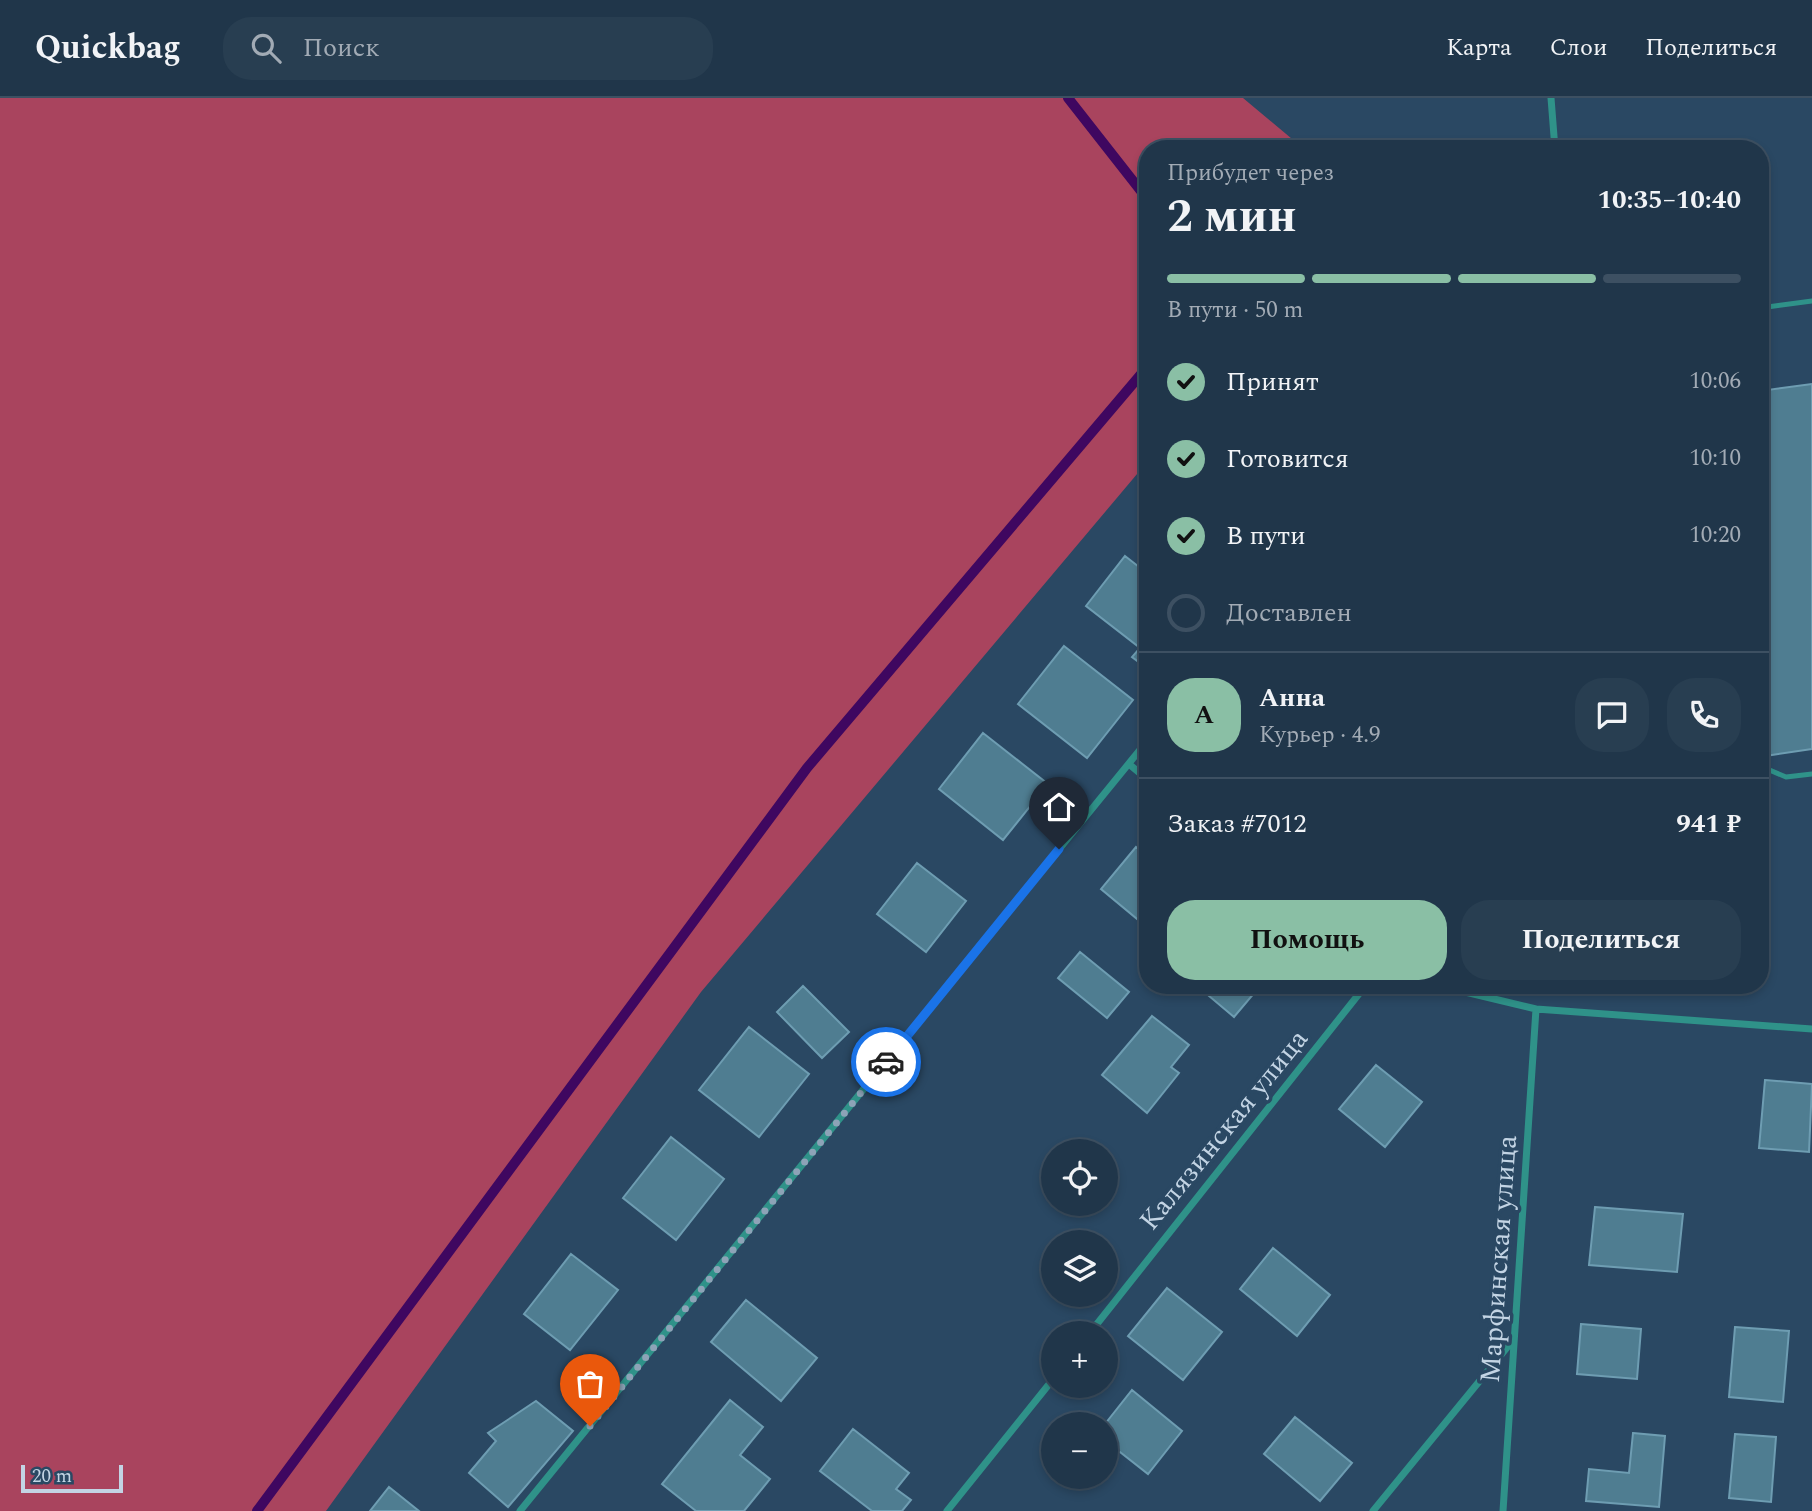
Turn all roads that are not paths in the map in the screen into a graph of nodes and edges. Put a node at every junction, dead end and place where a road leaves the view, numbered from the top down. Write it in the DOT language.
graph roads {
  1 [pos="1550,98"];
  2 [pos="1554,140"];
  3 [pos="1812,301"];
  4 [pos="1769,307"];
  5 [pos="1139,751"];
  6 [pos="1129,764"];
  7 [pos="1769,770"];
  8 [pos="1139,772"];
  9 [pos="1812,774"];
  10 [pos="1359,994"];
  11 [pos="1474,994"];
  12 [pos="1536,1009"];
  13 [pos="1812,1028"];
  14 [pos="1099,1321"];
  15 [pos="1514,1338"];
  16 [pos="1041,1394"];
  17 [pos="520,1511"];
  18 [pos="947,1511"];
  19 [pos="1373,1511"];
  20 [pos="1503,1511"];
  1 -- 2 [label="street"];
  3 -- 4 [label="lane"];
  5 -- 6 [label="street"];
  6 -- 8 [label="street"];
  6 -- 17 [label="street"];
  7 -- 9 [label="lane"];
  10 -- 14 [label="street, Калязинская улица"];
  11 -- 12 [label="street"];
  12 -- 13 [label="street"];
  12 -- 15 [label="street, Марфинская улица"];
  15 -- 19 [label="street"];
  15 -- 20 [label="street, Марфинская улица"];
  16 -- 18 [label="street"];
}
